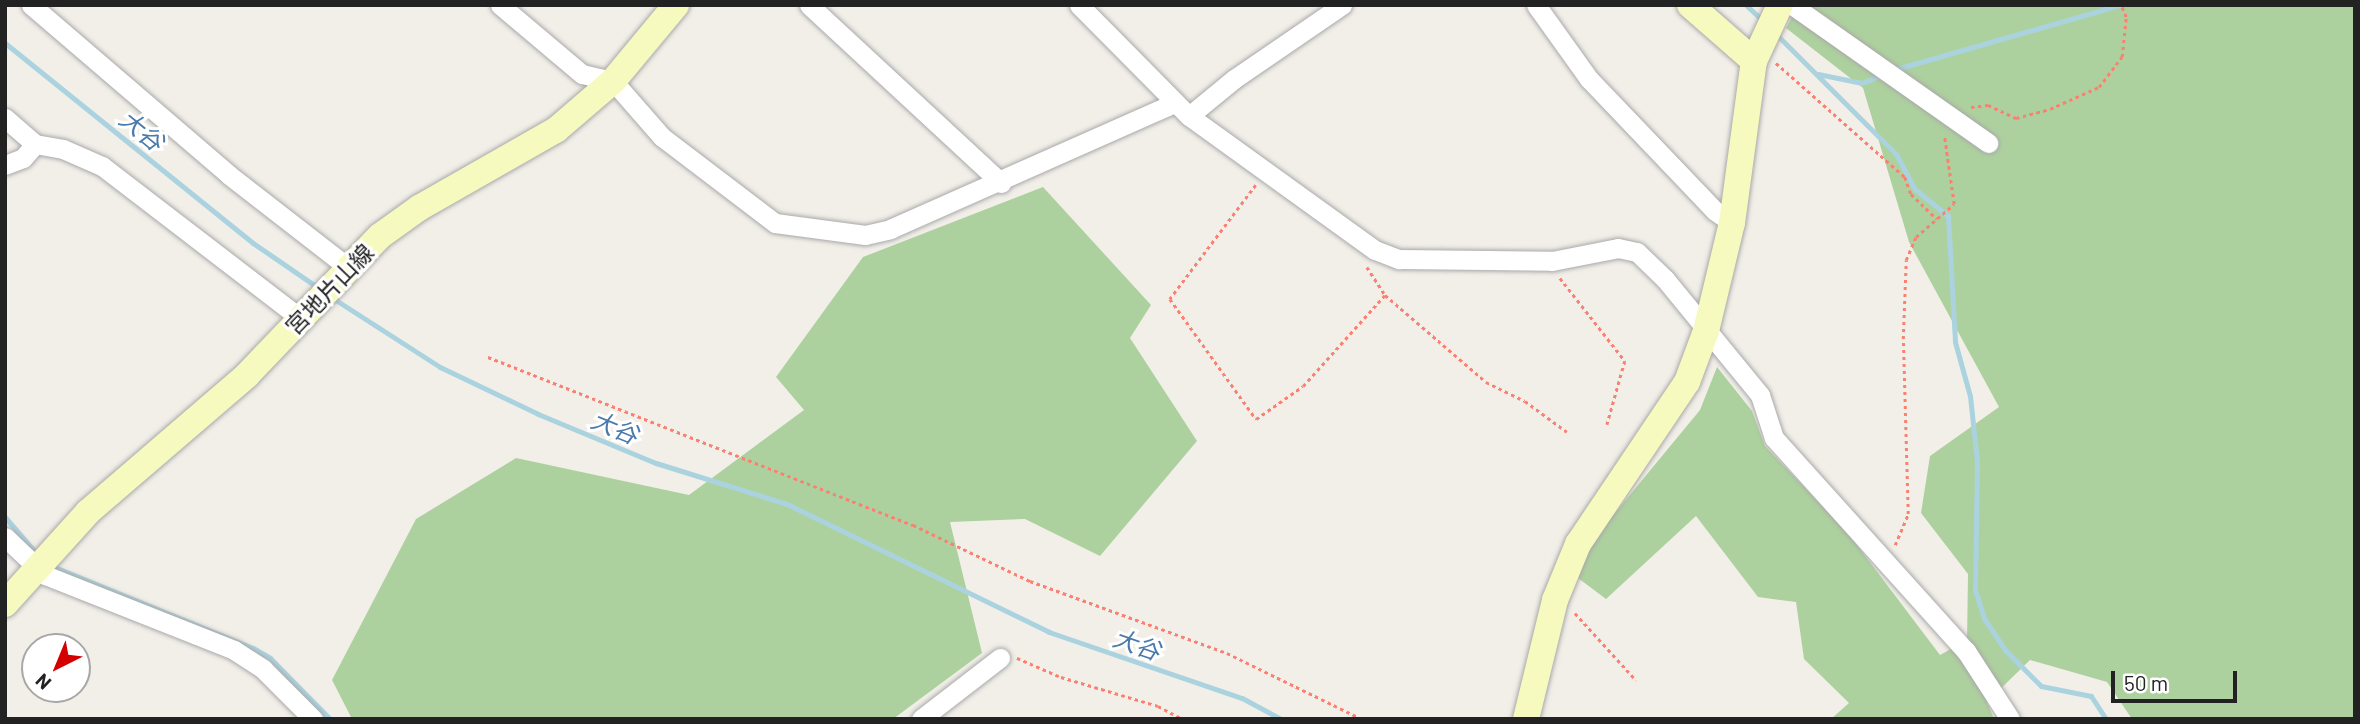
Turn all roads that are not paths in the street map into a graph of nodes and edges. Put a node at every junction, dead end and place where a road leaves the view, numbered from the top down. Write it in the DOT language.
graph roads {
  1 [pos="31,5"];
  2 [pos="500,5"];
  3 [pos="676,5"];
  4 [pos="808,5"];
  5 [pos="1079,5"];
  6 [pos="1342,5"];
  7 [pos="1536,5"];
  8 [pos="1690,5"];
  9 [pos="1780,5"];
  10 [pos="1792,5"];
  11 [pos="1756,54"];
  12 [pos="612,81"];
  13 [pos="1182,110"];
  14 [pos="5,118"];
  15 [pos="35,144"];
  16 [pos="1987,144"];
  17 [pos="5,164"];
  18 [pos="1001,183"];
  19 [pos="1732,223"];
  20 [pos="346,271"];
  21 [pos="306,312"];
  22 [pos="1706,331"];
  23 [pos="5,537"];
  24 [pos="34,567"];
  25 [pos="5,604"];
  26 [pos="1000,658"];
  27 [pos="313,719"];
  28 [pos="921,719"];
  29 [pos="1526,719"];
  30 [pos="2010,719"];
  1 -- 20 [label="street"];
  2 -- 12 [label="street"];
  3 -- 12 [label="main road, 宮地片山線"];
  4 -- 18 [label="street"];
  5 -- 13 [label="street"];
  6 -- 13 [label="street"];
  7 -- 19 [label="street"];
  8 -- 11 [label="main road"];
  9 -- 11 [label="main road"];
  10 -- 16 [label="street"];
  11 -- 19 [label="main road"];
  12 -- 18 [label="street"];
  12 -- 20 [label="main road, 宮地片山線"];
  13 -- 18 [label="street"];
  13 -- 22 [label="street"];
  14 -- 15 [label="street"];
  15 -- 17 [label="street"];
  15 -- 21 [label="street"];
  19 -- 22 [label="main road"];
  20 -- 21 [label="main road, 宮地片山線"];
  21 -- 24 [label="main road, 宮地片山線"];
  22 -- 29 [label="main road"];
  22 -- 30 [label="street"];
  23 -- 24 [label="street"];
  24 -- 25 [label="main road, 宮地片山線"];
  24 -- 27 [label="street"];
  26 -- 28 [label="street"];
}
